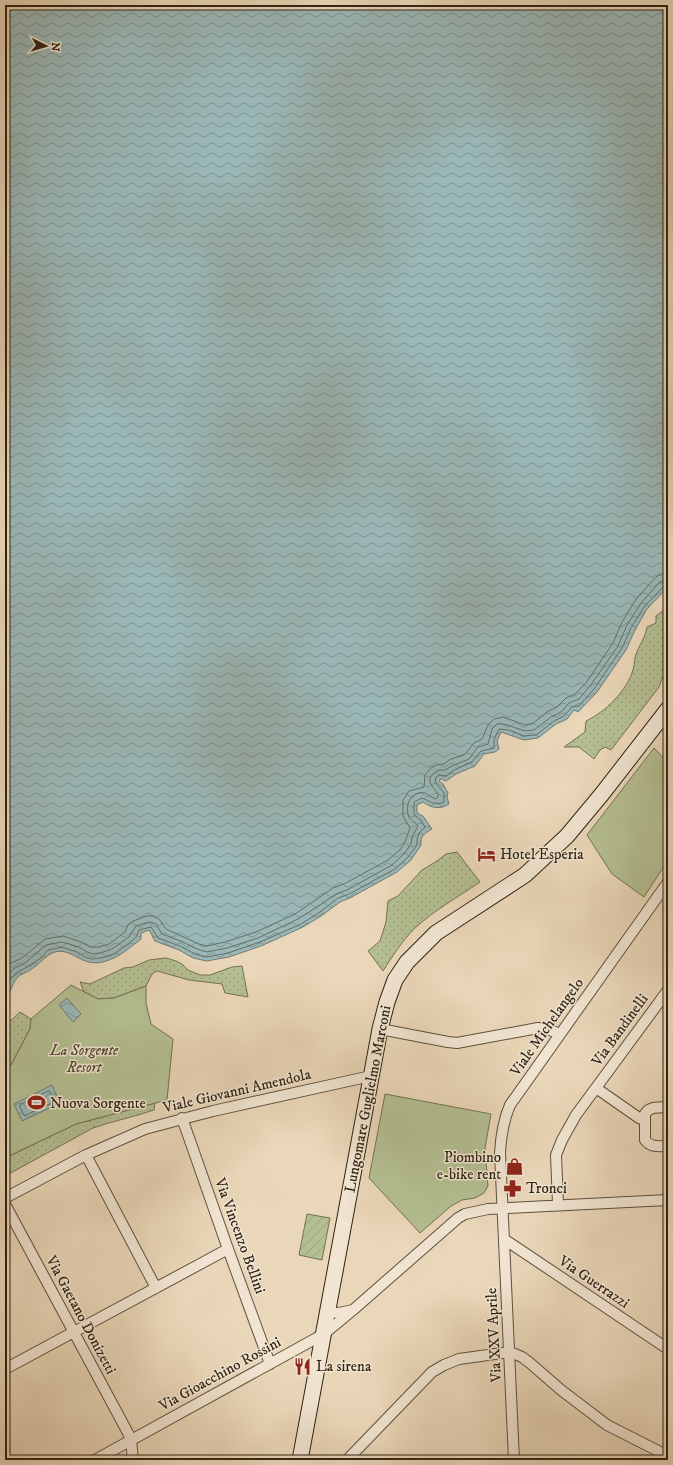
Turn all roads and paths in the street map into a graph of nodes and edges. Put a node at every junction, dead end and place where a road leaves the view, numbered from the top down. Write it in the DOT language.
graph roads {
  1 [pos="668,709"];
  2 [pos="668,882"];
  3 [pos="668,990"];
  4 [pos="380,1029"];
  5 [pos="560,1034"];
  6 [pos="371,1076"];
  7 [pos="596,1088"];
  8 [pos="668,1108"];
  9 [pos="182,1118"];
  10 [pos="645,1120"];
  11 [pos="668,1146"];
  12 [pos="86,1155"];
  13 [pos="5,1198"];
  14 [pos="668,1200"];
  15 [pos="5,1204"];
  16 [pos="558,1204"];
  17 [pos="502,1208"];
  18 [pos="504,1239"];
  19 [pos="228,1249"];
  20 [pos="156,1288"];
  21 [pos="353,1310"];
  22 [pos="328,1312"];
  23 [pos="73,1333"];
  24 [pos="324,1334"];
  25 [pos="668,1349"];
  26 [pos="510,1352"];
  27 [pos="270,1364"];
  28 [pos="5,1369"];
  29 [pos="131,1440"];
  30 [pos="668,1456"];
  31 [pos="95,1460"];
  32 [pos="133,1460"];
  33 [pos="300,1460"];
  34 [pos="347,1460"];
  35 [pos="514,1460"];
  1 -- 4 [label="street, Lungomare Guglielmo Marconi"];
  2 -- 5 [label="street, Viale Michelangelo"];
  3 -- 7 [label="street, Via Bandinelli"];
  4 -- 5 [label="street"];
  4 -- 6 [label="street, Lungomare Guglielmo Marconi"];
  5 -- 17 [label="street, Viale Michelangelo"];
  6 -- 9 [label="street, Viale Giovanni Amendola"];
  6 -- 22 [label="street, Lungomare Guglielmo Marconi"];
  7 -- 10 [label="street, Via Bandinelli"];
  7 -- 16 [label="street, Via Bandinelli"];
  8 -- 10 [label="street"];
  9 -- 12 [label="street, Viale Giovanni Amendola"];
  9 -- 19 [label="street, Via Vincenzo Bellini"];
  10 -- 11 [label="street"];
  12 -- 13 [label="street, Viale Giovanni Amendola"];
  12 -- 20 [label="street"];
  14 -- 16 [label="street, Via Gioacchino Rossini"];
  15 -- 23 [label="street, Via Gaetano Donizetti"];
  16 -- 17 [label="street, Via Gioacchino Rossini"];
  17 -- 18 [label="street, Via XXV Aprile"];
  17 -- 21 [label="street, Via Gioacchino Rossini"];
  18 -- 25 [label="street, Via Guerrazzi"];
  18 -- 26 [label="street, Via XXV Aprile"];
  19 -- 20 [label="street"];
  19 -- 27 [label="street, Via Vincenzo Bellini"];
  20 -- 23 [label="street"];
  21 -- 22 [label="street"];
  21 -- 24 [label="street, Via Gioacchino Rossini"];
  22 -- 24 [label="street, Lungomare Guglielmo Marconi"];
  23 -- 28 [label="street"];
  23 -- 29 [label="street, Via Gaetano Donizetti"];
  24 -- 27 [label="street, Via Gioacchino Rossini"];
  24 -- 33 [label="street, Lungomare Guglielmo Marconi"];
  26 -- 30 [label="street"];
  26 -- 34 [label="street"];
  26 -- 35 [label="street, Via XXV Aprile"];
  27 -- 29 [label="street, Via Gioacchino Rossini"];
  29 -- 31 [label="street, Via Gioacchino Rossini"];
  29 -- 32 [label="street"];
}
